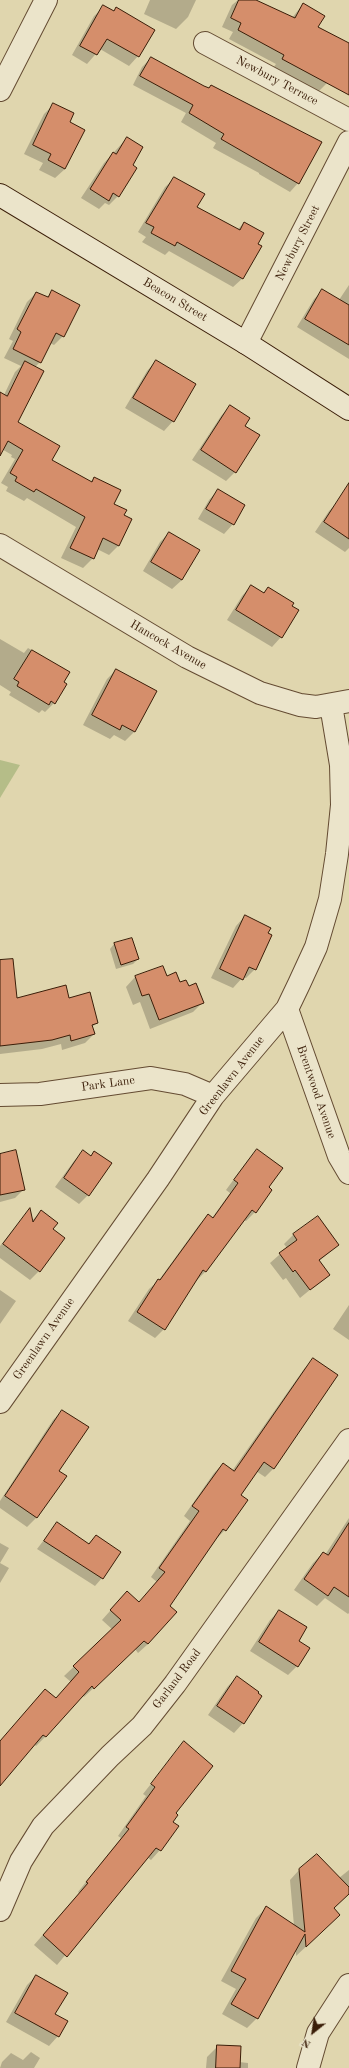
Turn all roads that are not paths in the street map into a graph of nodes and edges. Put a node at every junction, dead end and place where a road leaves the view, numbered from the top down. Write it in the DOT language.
graph roads {
  1 [pos="46,0"];
  2 [pos="205,43"];
  3 [pos="0,90"];
  4 [pos="349,120"];
  5 [pos="349,142"];
  6 [pos="0,195"];
  7 [pos="246,343"];
  8 [pos="349,409"];
  9 [pos="0,545"];
  10 [pos="340,703"];
  11 [pos="287,1009"];
  12 [pos="0,1095"];
  13 [pos="213,1096"];
  14 [pos="349,1174"];
  15 [pos="0,1402"];
  16 [pos="349,1440"];
  17 [pos="0,1910"];
  18 [pos="349,1985"];
  19 [pos="308,2068"];
  1 -- 3 [label="street"];
  2 -- 4 [label="street, Newbury Terrace"];
  5 -- 7 [label="street, Newbury Street"];
  6 -- 7 [label="street, Beacon Street"];
  7 -- 8 [label="street, Beacon Street"];
  9 -- 10 [label="street, Hancock Avenue"];
  10 -- 11 [label="street, Greenlawn Avenue"];
  11 -- 13 [label="street, Greenlawn Avenue"];
  11 -- 14 [label="street, Brentwood Avenue"];
  12 -- 13 [label="street, Park Lane"];
  13 -- 15 [label="street, Greenlawn Avenue"];
  16 -- 17 [label="street, Garland Road"];
  18 -- 19 [label="street"];
}
